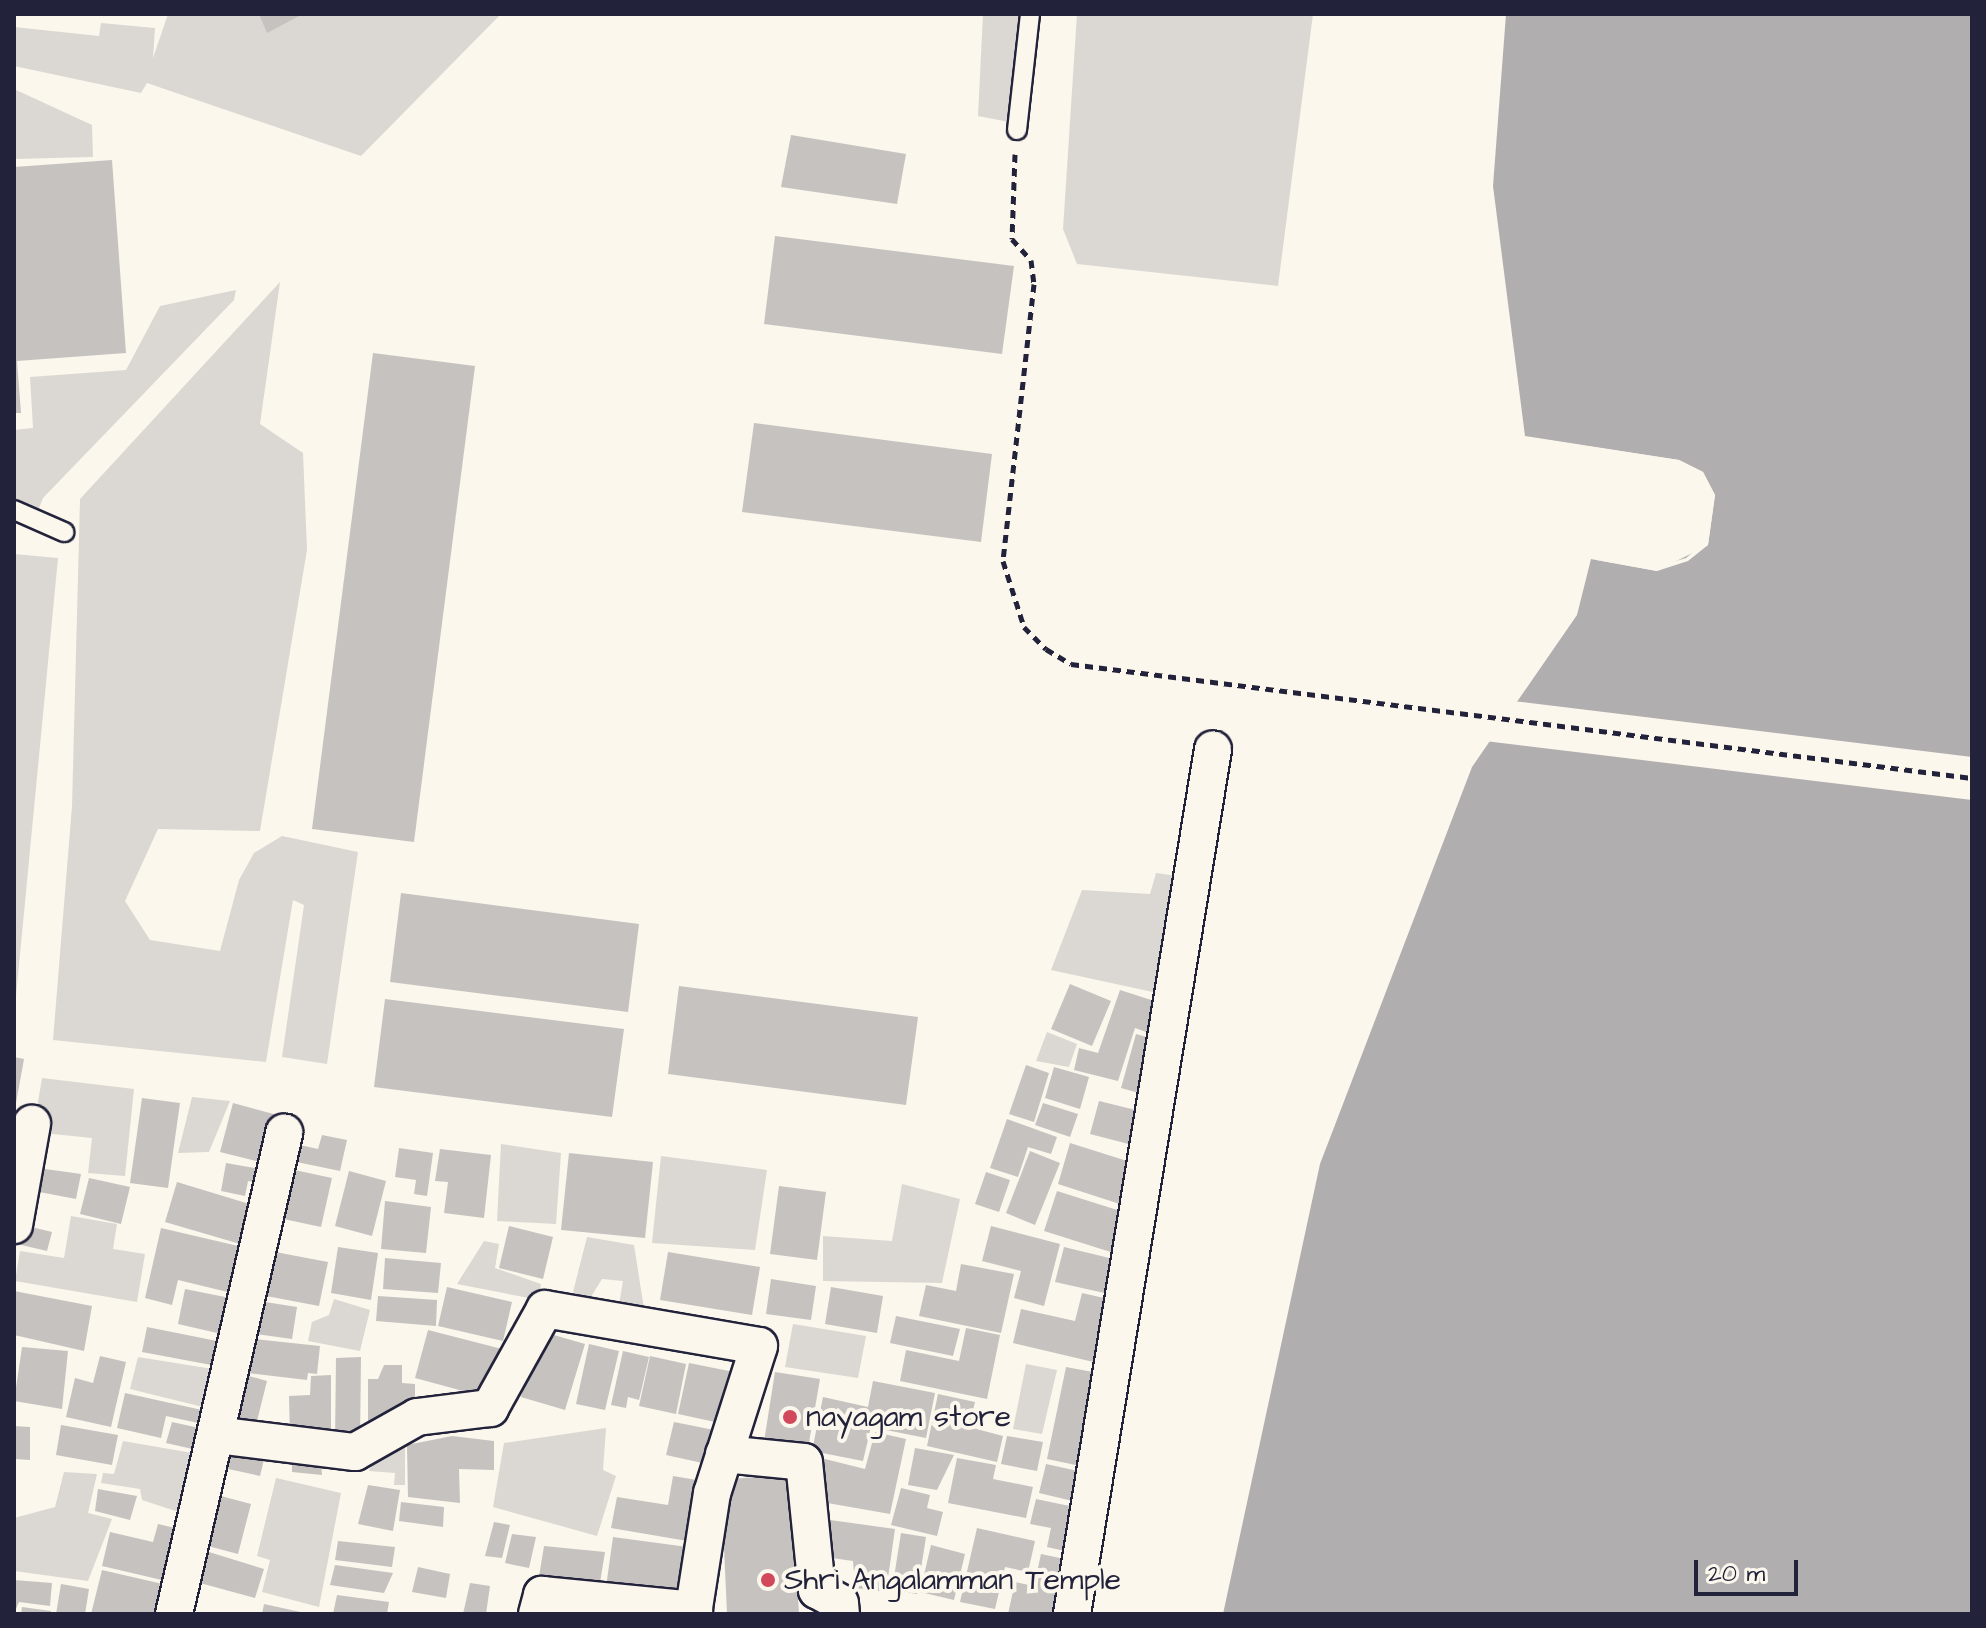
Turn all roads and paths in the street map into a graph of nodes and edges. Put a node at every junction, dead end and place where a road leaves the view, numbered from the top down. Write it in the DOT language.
graph roads {
  1 [pos="1030,14"];
  2 [pos="1017,130"];
  3 [pos="14,510"];
  4 [pos="64,532"];
  5 [pos="1213,749"];
  6 [pos="1972,778"];
  7 [pos="32,1124"];
  8 [pos="284,1132"];
  9 [pos="14,1225"];
  10 [pos="216,1435"];
  11 [pos="724,1454"];
  12 [pos="693,1612"];
  13 [pos="174,1614"];
  14 [pos="537,1614"];
  15 [pos="841,1614"];
  16 [pos="1072,1614"];
  1 -- 2 [label="lane"];
  2 -- 6 [label="path"];
  3 -- 4 [label="lane"];
  5 -- 16 [label="street"];
  7 -- 9 [label="street"];
  8 -- 10 [label="street"];
  10 -- 11 [label="street"];
  10 -- 13 [label="street"];
  11 -- 12 [label="street"];
  11 -- 15 [label="street"];
  12 -- 14 [label="street"];
}
